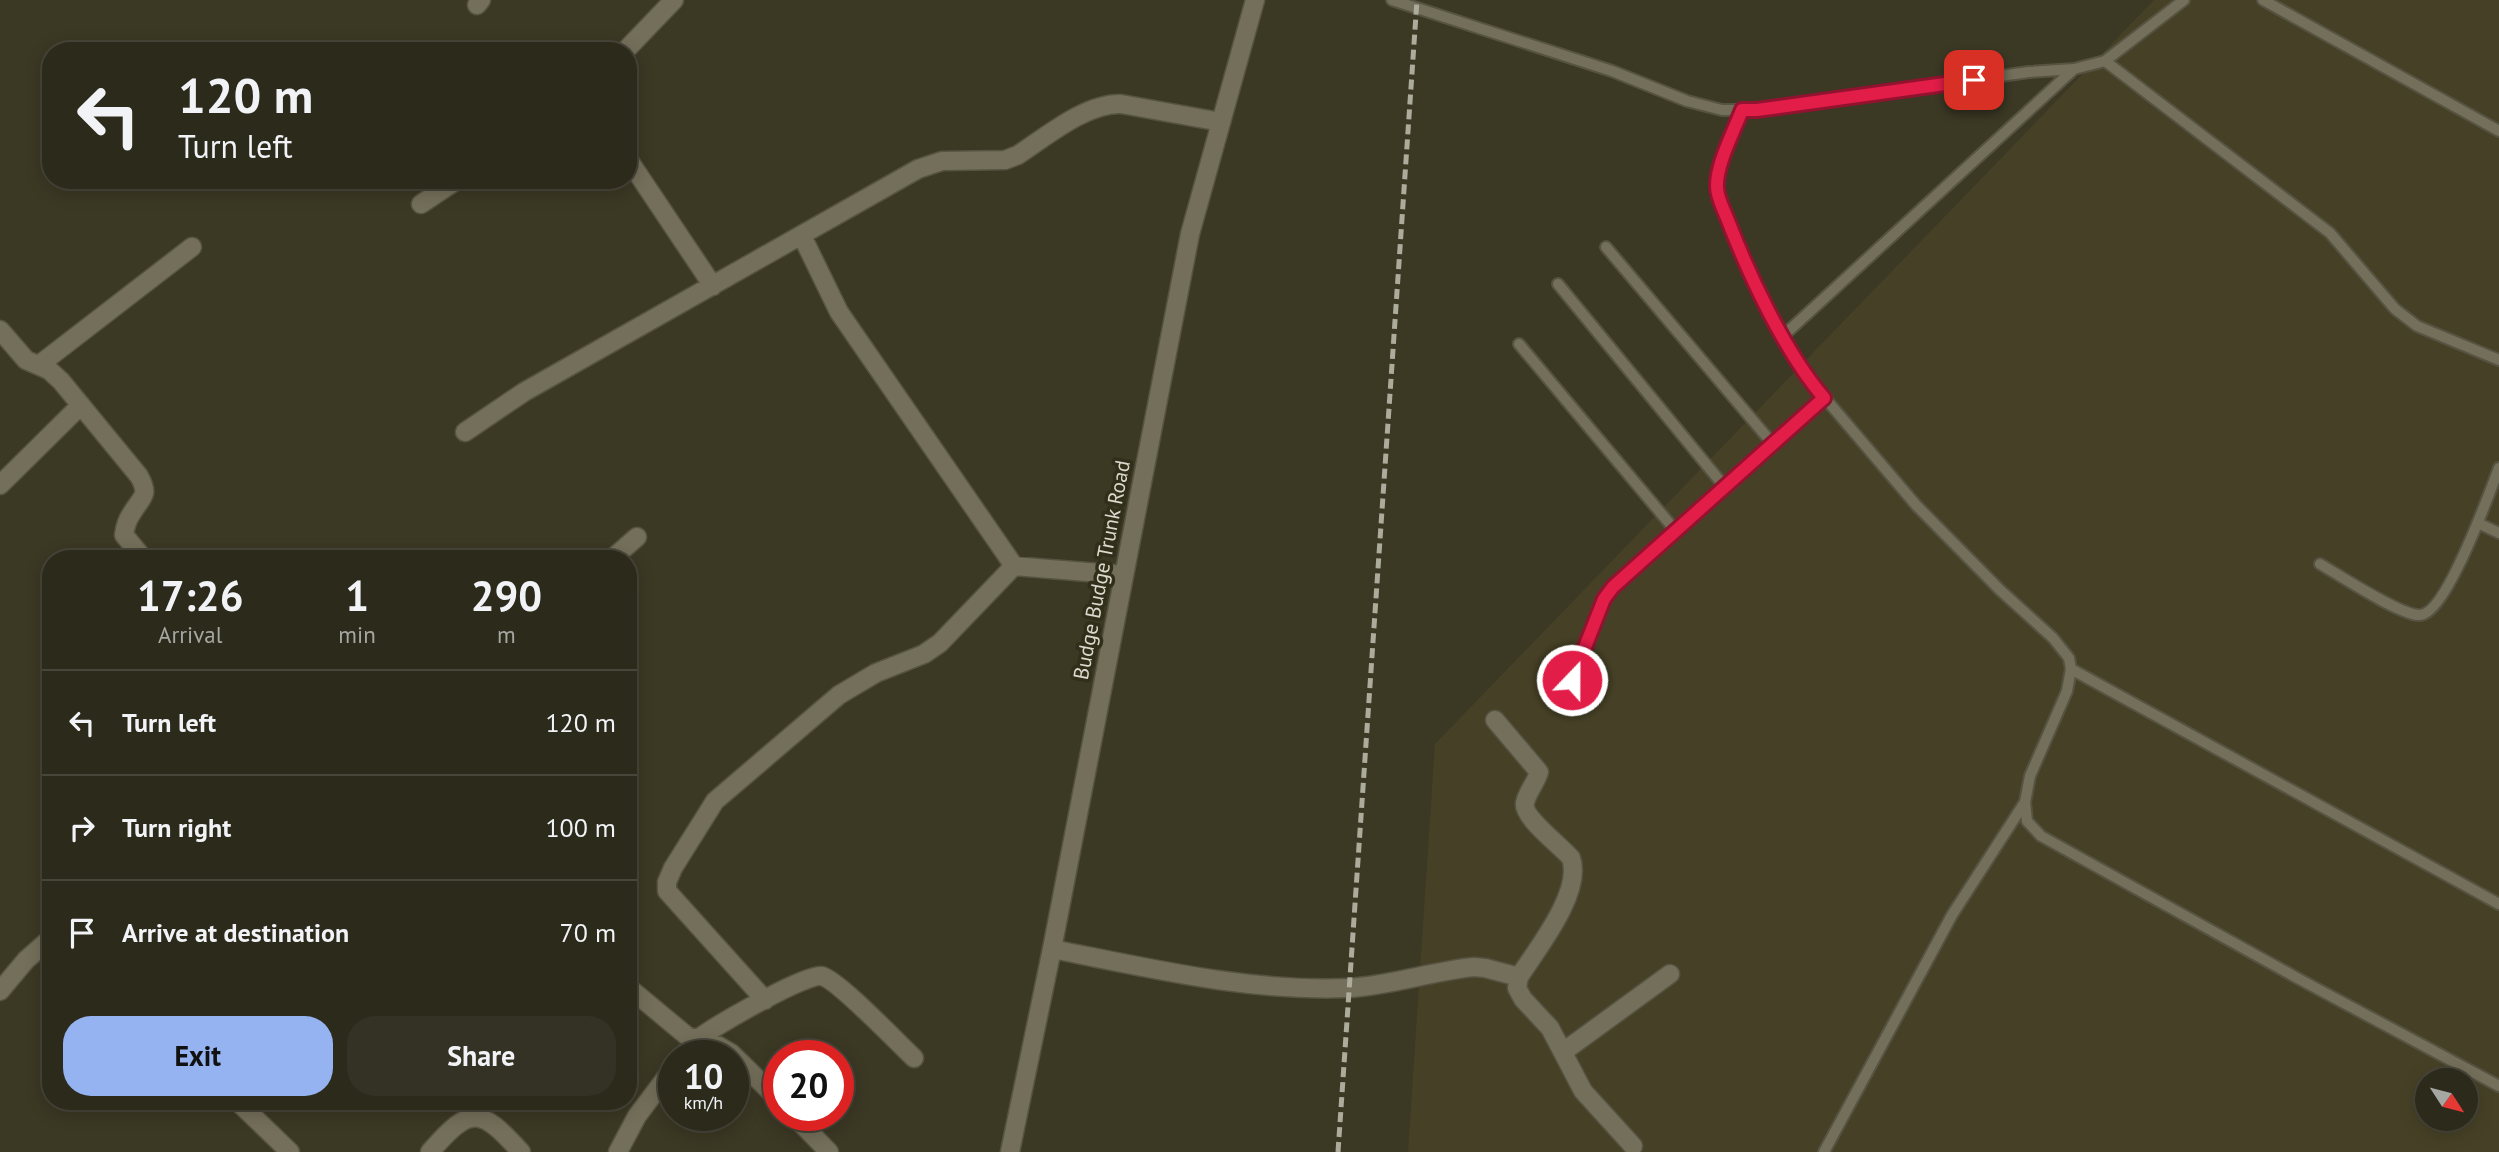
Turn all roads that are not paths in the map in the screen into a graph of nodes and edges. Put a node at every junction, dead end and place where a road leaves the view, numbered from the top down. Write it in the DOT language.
graph roads {
  1 [pos="674,0"];
  2 [pos="1255,0"];
  3 [pos="1392,0"];
  4 [pos="2184,0"];
  5 [pos="2263,0"];
  6 [pos="634,42"];
  7 [pos="2105,61"];
  8 [pos="2074,69"];
  9 [pos="1742,110"];
  10 [pos="1221,122"];
  11 [pos="2499,131"];
  12 [pos="637,172"];
  13 [pos="444,189"];
  14 [pos="421,204"];
  15 [pos="802,236"];
  16 [pos="192,247"];
  17 [pos="1606,247"];
  18 [pos="1558,284"];
  19 [pos="713,286"];
  20 [pos="0,330"];
  21 [pos="1783,336"];
  22 [pos="1519,344"];
  23 [pos="2499,360"];
  24 [pos="39,365"];
  25 [pos="1824,398"];
  26 [pos="80,405"];
  27 [pos="465,432"];
  28 [pos="1772,443"];
  29 [pos="2499,468"];
  30 [pos="0,485"];
  31 [pos="1724,486"];
  32 [pos="2478,523"];
  33 [pos="1675,530"];
  34 [pos="2499,533"];
  35 [pos="637,537"];
  36 [pos="136,550"];
  37 [pos="622,550"];
  38 [pos="2320,564"];
  39 [pos="1014,566"];
  40 [pos="1124,575"];
  41 [pos="2071,669"];
  42 [pos="1572,680"];
  43 [pos="1495,720"];
  44 [pos="2025,802"];
  45 [pos="2499,904"];
  46 [pos="42,946"];
  47 [pos="1052,949"];
  48 [pos="1670,974"];
  49 [pos="1519,977"];
  50 [pos="0,991"];
  51 [pos="637,995"];
  52 [pos="765,1000"];
  53 [pos="697,1039"];
  54 [pos="1563,1052"];
  55 [pos="914,1058"];
  56 [pos="763,1084"];
  57 [pos="2499,1086"];
  58 [pos="658,1088"];
  59 [pos="246,1110"];
  60 [pos="809,1131"];
  61 [pos="1633,1146"];
  62 [pos="290,1152"];
  63 [pos="430,1152"];
  64 [pos="521,1152"];
  65 [pos="618,1152"];
  66 [pos="829,1152"];
  67 [pos="1010,1152"];
  68 [pos="1824,1152"];
  1 -- 6 [label="street"];
  2 -- 10 [label="street, Budge Budge Trunk Road"];
  3 -- 9 [label="lane"];
  4 -- 7 [label="lane"];
  5 -- 11 [label="lane"];
  7 -- 8 [label="lane"];
  7 -- 23 [label="lane"];
  8 -- 9 [label="lane"];
  8 -- 21 [label="lane"];
  9 -- 21 [label="lane"];
  10 -- 15 [label="street"];
  10 -- 40 [label="street, Budge Budge Trunk Road"];
  12 -- 19 [label="street"];
  13 -- 14 [label="street"];
  15 -- 19 [label="street"];
  15 -- 39 [label="street"];
  16 -- 24 [label="street"];
  17 -- 28 [label="lane"];
  18 -- 31 [label="lane"];
  19 -- 27 [label="street"];
  20 -- 24 [label="street"];
  21 -- 25 [label="lane"];
  22 -- 33 [label="lane"];
  24 -- 26 [label="street"];
  25 -- 28 [label="lane"];
  25 -- 41 [label="lane"];
  26 -- 30 [label="street"];
  26 -- 36 [label="street"];
  28 -- 31 [label="lane"];
  29 -- 32 [label="lane"];
  31 -- 33 [label="lane"];
  32 -- 34 [label="lane"];
  32 -- 38 [label="lane"];
  33 -- 42 [label="lane"];
  35 -- 37 [label="street"];
  39 -- 40 [label="street"];
  39 -- 52 [label="street"];
  40 -- 47 [label="street, Budge Budge Trunk Road"];
  41 -- 44 [label="lane"];
  41 -- 45 [label="lane"];
  43 -- 49 [label="street"];
  44 -- 57 [label="lane"];
  44 -- 68 [label="lane"];
  46 -- 50 [label="street"];
  47 -- 49 [label="street"];
  47 -- 67 [label="street, Budge Budge Trunk Road"];
  48 -- 54 [label="street"];
  49 -- 54 [label="street"];
  51 -- 53 [label="street"];
  52 -- 53 [label="street"];
  52 -- 55 [label="street"];
  53 -- 56 [label="street"];
  54 -- 61 [label="street"];
  58 -- 65 [label="street"];
  59 -- 62 [label="street"];
  60 -- 66 [label="street"];
  63 -- 64 [label="street"];
}
